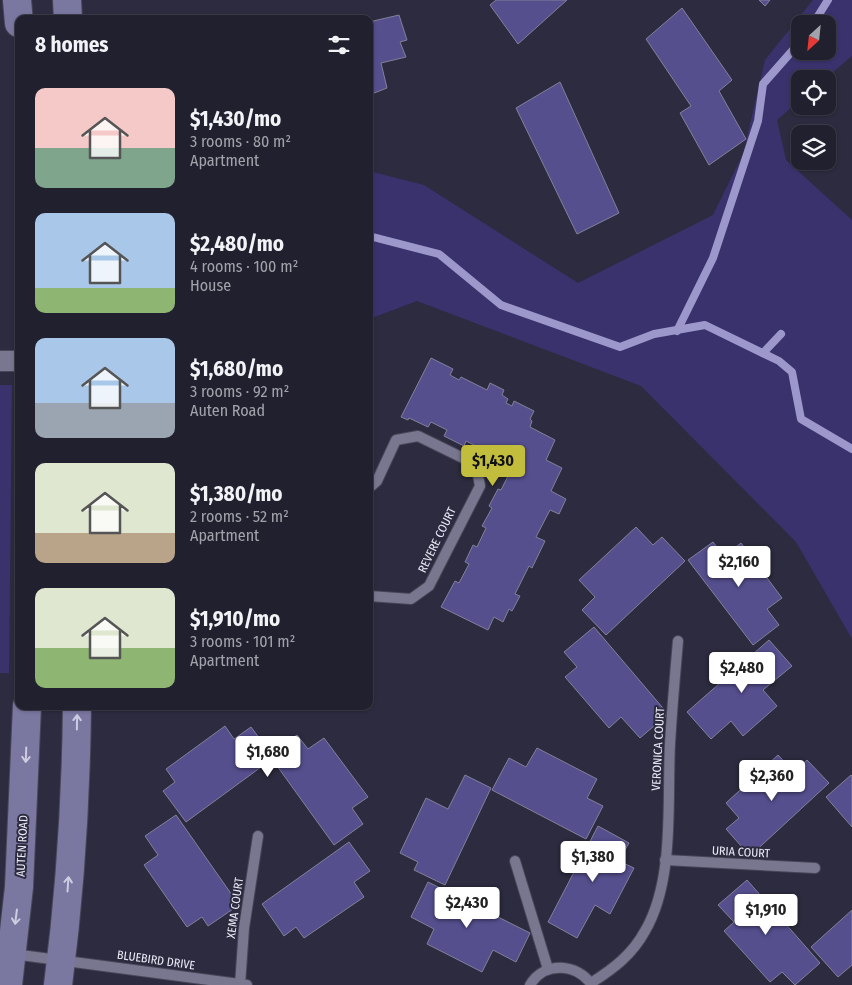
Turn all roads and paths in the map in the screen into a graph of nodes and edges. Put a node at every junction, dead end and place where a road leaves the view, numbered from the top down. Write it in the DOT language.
graph roads {
  1 [pos="17,0"];
  2 [pos="67,0"];
  3 [pos="18,15"];
  4 [pos="68,15"];
  5 [pos="0,361"];
  6 [pos="15,361"];
  7 [pos="373,484"];
  8 [pos="373,596"];
  9 [pos="678,641"];
  10 [pos="27,710"];
  11 [pos="77,710"];
  12 [pos="258,836"];
  13 [pos="665,860"];
  14 [pos="515,861"];
  15 [pos="815,868"];
  16 [pos="6,953"];
  17 [pos="548,969"];
  18 [pos="59,973"];
  19 [pos="591,984"];
  20 [pos="8,985"];
  21 [pos="243,985"];
  22 [pos="530,985"];
  1 -- 3 [label="street"];
  2 -- 4 [label="street"];
  5 -- 6 [label="street"];
  7 -- 8 [label="lane, REVERE COURT"];
  9 -- 13 [label="lane, VERONICA COURT"];
  10 -- 16 [label="street, AUTEN ROAD, one-way"];
  18 -- 11 [label="street, one-way"];
  12 -- 21 [label="lane, XEMA COURT"];
  13 -- 15 [label="lane, URIA COURT"];
  13 -- 19 [label="lane"];
  14 -- 17 [label="lane"];
  16 -- 18 [label="lane, BLUEBIRD DRIVE"];
  16 -- 20 [label="street, AUTEN ROAD"];
  17 -- 19 [label="lane"];
  17 -- 22 [label="lane"];
  18 -- 21 [label="lane, BLUEBIRD DRIVE"];
}
